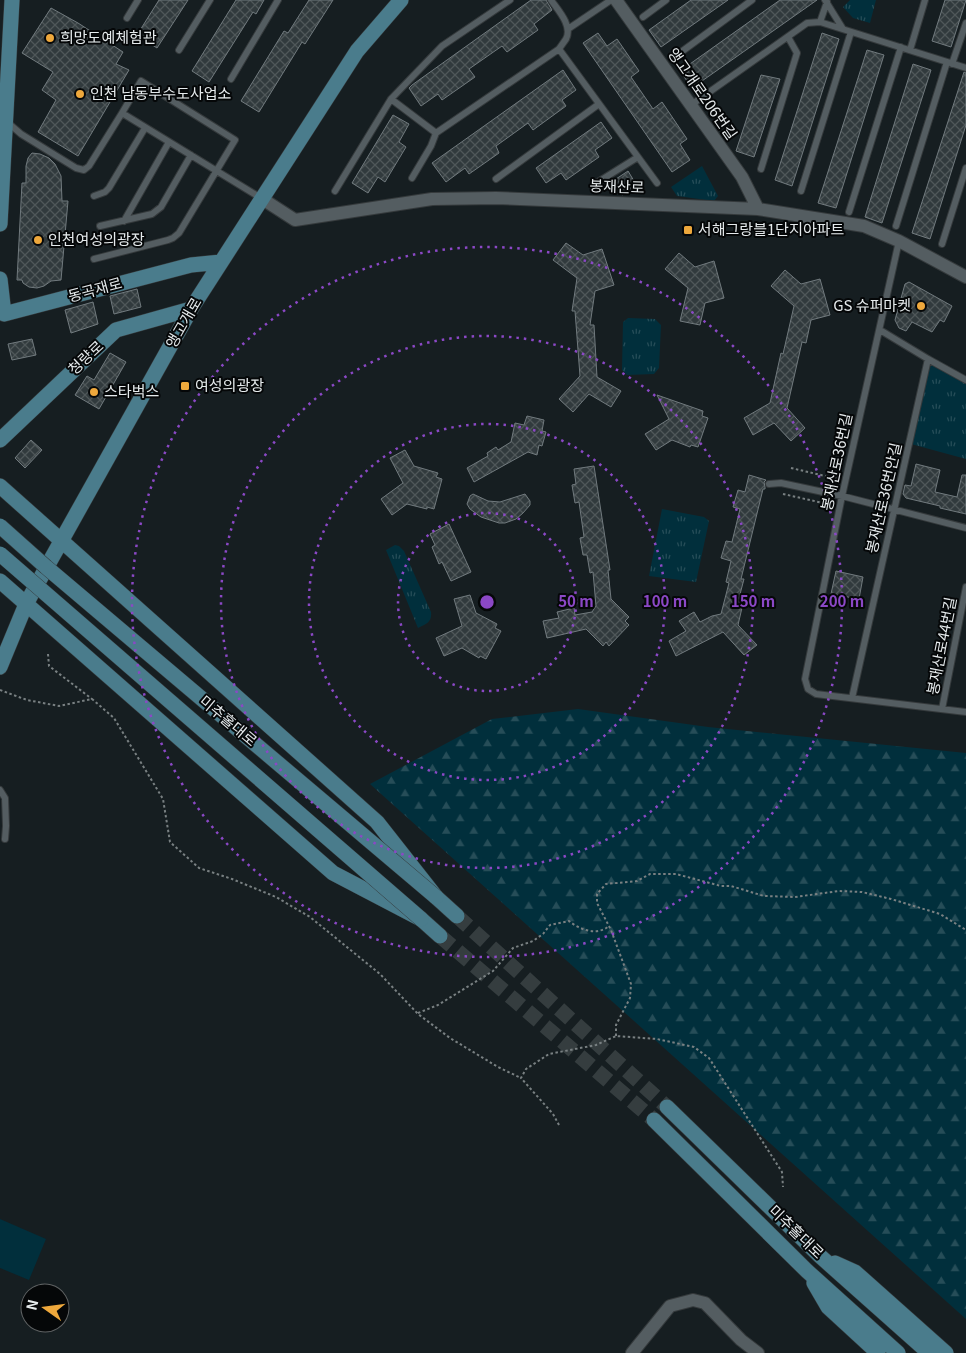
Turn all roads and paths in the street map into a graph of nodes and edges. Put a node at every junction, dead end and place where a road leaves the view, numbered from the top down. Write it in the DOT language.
graph roads {
  1 [pos="12,0"];
  2 [pos="138,0"];
  3 [pos="210,0"];
  4 [pos="278,0"];
  5 [pos="401,0"];
  6 [pos="510,0"];
  7 [pos="551,0"];
  8 [pos="611,0"];
  9 [pos="616,0"];
  10 [pos="666,0"];
  11 [pos="752,0"];
  12 [pos="925,0"];
  13 [pos="826,1"];
  14 [pos="644,16"];
  15 [pos="127,18"];
  16 [pos="820,22"];
  17 [pos="966,23"];
  18 [pos="568,29"];
  19 [pos="843,29"];
  20 [pos="850,32"];
  21 [pos="788,37"];
  22 [pos="901,48"];
  23 [pos="558,49"];
  24 [pos="180,50"];
  25 [pos="910,50"];
  26 [pos="5,51"];
  27 [pos="673,58"];
  28 [pos="950,63"];
  29 [pos="966,68"];
  30 [pos="231,80"];
  31 [pos="391,99"];
  32 [pos="599,104"];
  33 [pos="691,105"];
  34 [pos="122,114"];
  35 [pos="3,122"];
  36 [pos="146,128"];
  37 [pos="436,133"];
  38 [pos="169,142"];
  39 [pos="191,156"];
  40 [pos="638,157"];
  41 [pos="966,168"];
  42 [pos="761,169"];
  43 [pos="216,171"];
  44 [pos="412,178"];
  45 [pos="496,179"];
  46 [pos="598,182"];
  47 [pos="657,183"];
  48 [pos="335,191"];
  49 [pos="801,191"];
  50 [pos="94,196"];
  51 [pos="262,198"];
  52 [pos="758,209"];
  53 [pos="849,212"];
  54 [pos="124,221"];
  55 [pos="0,224"];
  56 [pos="100,226"];
  57 [pos="896,226"];
  58 [pos="899,241"];
  59 [pos="942,244"];
  60 [pos="94,259"];
  61 [pos="221,262"];
  62 [pos="966,277"];
  63 [pos="0,279"];
  64 [pos="191,308"];
  65 [pos="880,330"];
  66 [pos="928,359"];
  67 [pos="966,380"];
  68 [pos="0,440"];
  69 [pos="791,468"];
  70 [pos="846,481"];
  71 [pos="769,484"];
  72 [pos="0,486"];
  73 [pos="783,494"];
  74 [pos="842,496"];
  75 [pos="840,507"];
  76 [pos="895,509"];
  77 [pos="0,526"];
  78 [pos="966,528"];
  79 [pos="61,541"];
  80 [pos="0,554"];
  81 [pos="0,581"];
  82 [pos="966,587"];
  83 [pos="965,599"];
  84 [pos="26,604"];
  85 [pos="48,654"];
  86 [pos="0,667"];
  87 [pos="0,690"];
  88 [pos="852,698"];
  89 [pos="92,699"];
  90 [pos="942,709"];
  91 [pos="966,712"];
  92 [pos="0,790"];
  93 [pos="5,839"];
  94 [pos="436,897"];
  95 [pos="457,916"];
  96 [pos="421,919"];
  97 [pos="609,926"];
  98 [pos="966,930"];
  99 [pos="440,936"];
  100 [pos="418,1014"];
  101 [pos="616,1036"];
  102 [pos="521,1078"];
  103 [pos="667,1107"];
  104 [pos="654,1120"];
  105 [pos="559,1125"];
  106 [pos="783,1187"];
  107 [pos="820,1256"];
  108 [pos="807,1271"];
  109 [pos="632,1353"];
  110 [pos="758,1353"];
  111 [pos="878,1353"];
  112 [pos="898,1353"];
  113 [pos="930,1353"];
  114 [pos="946,1353"];
  1 -- 26 [label="main road"];
  2 -- 15 [label="lane"];
  3 -- 24 [label="lane"];
  4 -- 30 [label="lane"];
  5 -- 51 [label="main road, 앵고개로"];
  6 -- 31 [label="lane"];
  7 -- 18 [label="lane"];
  8 -- 18 [label="lane"];
  9 -- 33 [label="street, 앵고개로206번길"];
  10 -- 14 [label="lane"];
  11 -- 27 [label="lane"];
  12 -- 25 [label="lane"];
  13 -- 16 [label="lane"];
  13 -- 19 [label="lane"];
  16 -- 19 [label="lane"];
  16 -- 21 [label="lane"];
  17 -- 28 [label="lane"];
  18 -- 23 [label="lane"];
  19 -- 20 [label="lane"];
  20 -- 22 [label="lane"];
  20 -- 49 [label="lane"];
  21 -- 33 [label="lane"];
  21 -- 42 [label="lane"];
  22 -- 25 [label="lane"];
  22 -- 53 [label="lane"];
  23 -- 32 [label="lane"];
  23 -- 37 [label="lane"];
  25 -- 28 [label="lane"];
  26 -- 35 [label="main road"];
  28 -- 29 [label="lane"];
  28 -- 57 [label="lane"];
  31 -- 37 [label="lane"];
  31 -- 48 [label="lane"];
  32 -- 40 [label="lane"];
  32 -- 45 [label="lane"];
  33 -- 52 [label="street, 앵고개로206번길"];
  34 -- 35 [label="lane"];
  34 -- 36 [label="lane"];
  34 -- 43 [label="lane"];
  35 -- 55 [label="main road"];
  36 -- 38 [label="lane"];
  36 -- 50 [label="lane"];
  37 -- 44 [label="lane"];
  38 -- 39 [label="lane"];
  38 -- 54 [label="lane"];
  39 -- 43 [label="lane"];
  39 -- 54 [label="lane"];
  40 -- 46 [label="lane"];
  40 -- 47 [label="lane"];
  41 -- 59 [label="lane"];
  43 -- 51 [label="lane"];
  43 -- 60 [label="lane"];
  51 -- 52 [label="street, 봉재산로"];
  51 -- 61 [label="main road, 앵고개로"];
  52 -- 58 [label="street, 봉재산로"];
  54 -- 56 [label="lane"];
  58 -- 62 [label="street, 봉재산로"];
  58 -- 65 [label="lane, 봉재산로36번길"];
  61 -- 63 [label="main road, 동곡재로"];
  61 -- 64 [label="main road, 앵고개로"];
  64 -- 68 [label="main road, 청량로"];
  64 -- 79 [label="main road, 앵고개로"];
  65 -- 66 [label="lane"];
  65 -- 70 [label="lane, 봉재산로36번길"];
  66 -- 67 [label="lane"];
  66 -- 76 [label="lane, 봉재산로36번안길"];
  69 -- 70 [label="path"];
  70 -- 74 [label="lane, 봉재산로36번길"];
  71 -- 74 [label="lane"];
  72 -- 79 [label="main road"];
  73 -- 75 [label="path"];
  74 -- 75 [label="lane, 봉재산로36번길"];
  74 -- 76 [label="lane"];
  75 -- 88 [label="lane, 봉재산로36번길"];
  76 -- 78 [label="lane"];
  76 -- 88 [label="lane, 봉재산로36번안길"];
  77 -- 94 [label="main road, 미추홀대로, bridge"];
  79 -- 84 [label="main road, 앵고개로"];
  79 -- 94 [label="main road"];
  80 -- 96 [label="main road, 미추홀대로, bridge"];
  81 -- 84 [label="main road"];
  82 -- 83 [label="lane, 봉재산로44번길"];
  83 -- 90 [label="lane, 봉재산로44번길"];
  84 -- 86 [label="main road, 앵고개로"];
  84 -- 96 [label="main road"];
  85 -- 89 [label="path"];
  87 -- 89 [label="path"];
  88 -- 90 [label="lane"];
  89 -- 100 [label="path"];
  90 -- 91 [label="lane"];
  92 -- 93 [label="lane"];
  94 -- 95 [label="main road, 미추홀대로"];
  96 -- 99 [label="main road, 미추홀대로"];
  97 -- 98 [label="path"];
  97 -- 100 [label="path"];
  97 -- 101 [label="path"];
  100 -- 102 [label="path"];
  101 -- 102 [label="path"];
  101 -- 106 [label="path"];
  102 -- 105 [label="path"];
  103 -- 107 [label="main road, 미추홀대로"];
  104 -- 108 [label="main road, 미추홀대로"];
  107 -- 113 [label="main road, 미추홀대로"];
  107 -- 114 [label="main road"];
  108 -- 111 [label="main road"];
  108 -- 112 [label="main road, 미추홀대로"];
  109 -- 110 [label="street"];
}
